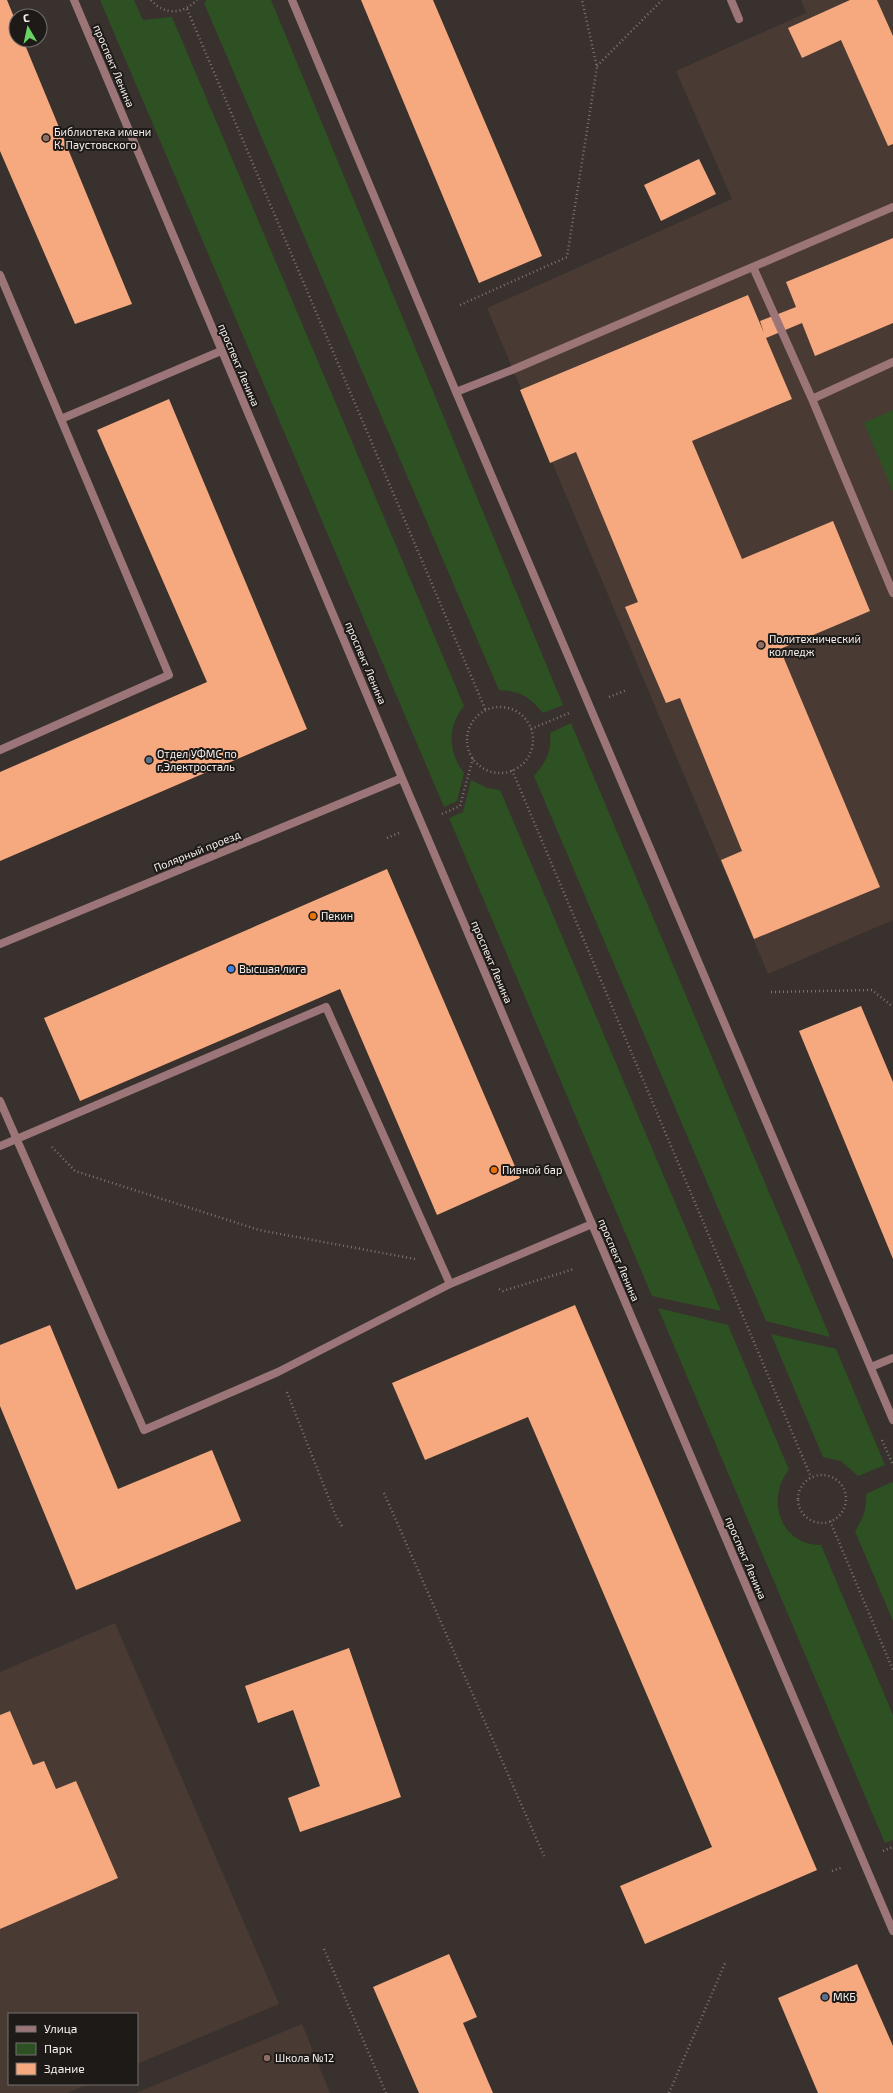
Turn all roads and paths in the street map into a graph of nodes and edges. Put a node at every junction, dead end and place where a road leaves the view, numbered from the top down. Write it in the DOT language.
graph roads {
  1 [pos="74,0"];
  2 [pos="151,0"];
  3 [pos="197,0"];
  4 [pos="292,0"];
  5 [pos="582,0"];
  6 [pos="662,0"];
  7 [pos="731,0"];
  8 [pos="186,8"];
  9 [pos="739,19"];
  10 [pos="597,67"];
  11 [pos="893,207"];
  12 [pos="753,267"];
  13 [pos="0,275"];
  14 [pos="460,304"];
  15 [pos="221,351"];
  16 [pos="893,362"];
  17 [pos="456,392"];
  18 [pos="812,399"];
  19 [pos="61,419"];
  20 [pos="893,593"];
  21 [pos="486,711"];
  22 [pos="0,750"];
  23 [pos="473,758"];
  24 [pos="512,770"];
  25 [pos="402,778"];
  26 [pos="460,806"];
  27 [pos="0,944"];
  28 [pos="771,992"];
  29 [pos="893,1006"];
  30 [pos="0,1101"];
  31 [pos="37,1130"];
  32 [pos="16,1139"];
  33 [pos="0,1146"];
  34 [pos="592,1224"];
  35 [pos="443,1267"];
  36 [pos="574,1269"];
  37 [pos="468,1277"];
  38 [pos="450,1284"];
  39 [pos="893,1358"];
  40 [pos="871,1367"];
  41 [pos="278,1372"];
  42 [pos="893,1420"];
  43 [pos="811,1477"];
  44 [pos="384,1493"];
  45 [pos="830,1521"];
  46 [pos="343,1528"];
  47 [pos="893,1670"];
  48 [pos="544,1856"];
  49 [pos="893,1930"];
  50 [pos="324,1949"];
  51 [pos="726,1961"];
  52 [pos="386,2093"];
  53 [pos="669,2093"];
  1 -- 15 [label="street, проспект Ленина"];
  2 -- 8 [label="path"];
  3 -- 8 [label="path"];
  4 -- 17 [label="street"];
  5 -- 10 [label="path"];
  6 -- 10 [label="path"];
  7 -- 9 [label="street"];
  8 -- 21 [label="path"];
  10 -- 14 [label="path"];
  11 -- 12 [label="street"];
  12 -- 17 [label="street"];
  12 -- 18 [label="street"];
  13 -- 19 [label="street"];
  15 -- 19 [label="street"];
  15 -- 25 [label="street, проспект Ленина"];
  16 -- 18 [label="street"];
  17 -- 40 [label="street"];
  18 -- 20 [label="street"];
  19 -- 22 [label="street"];
  21 -- 23 [label="path"];
  21 -- 24 [label="path"];
  23 -- 24 [label="path"];
  23 -- 26 [label="path"];
  24 -- 43 [label="path"];
  25 -- 27 [label="street, Полярный проезд"];
  25 -- 34 [label="street, проспект Ленина"];
  28 -- 29 [label="path"];
  30 -- 32 [label="street"];
  31 -- 32 [label="street"];
  31 -- 35 [label="path"];
  31 -- 35 [label="street"];
  32 -- 33 [label="street"];
  32 -- 41 [label="street"];
  34 -- 37 [label="street"];
  34 -- 49 [label="street, проспект Ленина"];
  35 -- 38 [label="street"];
  36 -- 37 [label="path"];
  37 -- 38 [label="street"];
  38 -- 41 [label="street"];
  39 -- 40 [label="street"];
  40 -- 42 [label="street"];
  41 -- 46 [label="path"];
  43 -- 45 [label="path"];
  43 -- 45 [label="path"];
  44 -- 48 [label="path"];
  45 -- 47 [label="path"];
  50 -- 52 [label="path"];
  51 -- 53 [label="path"];
}
